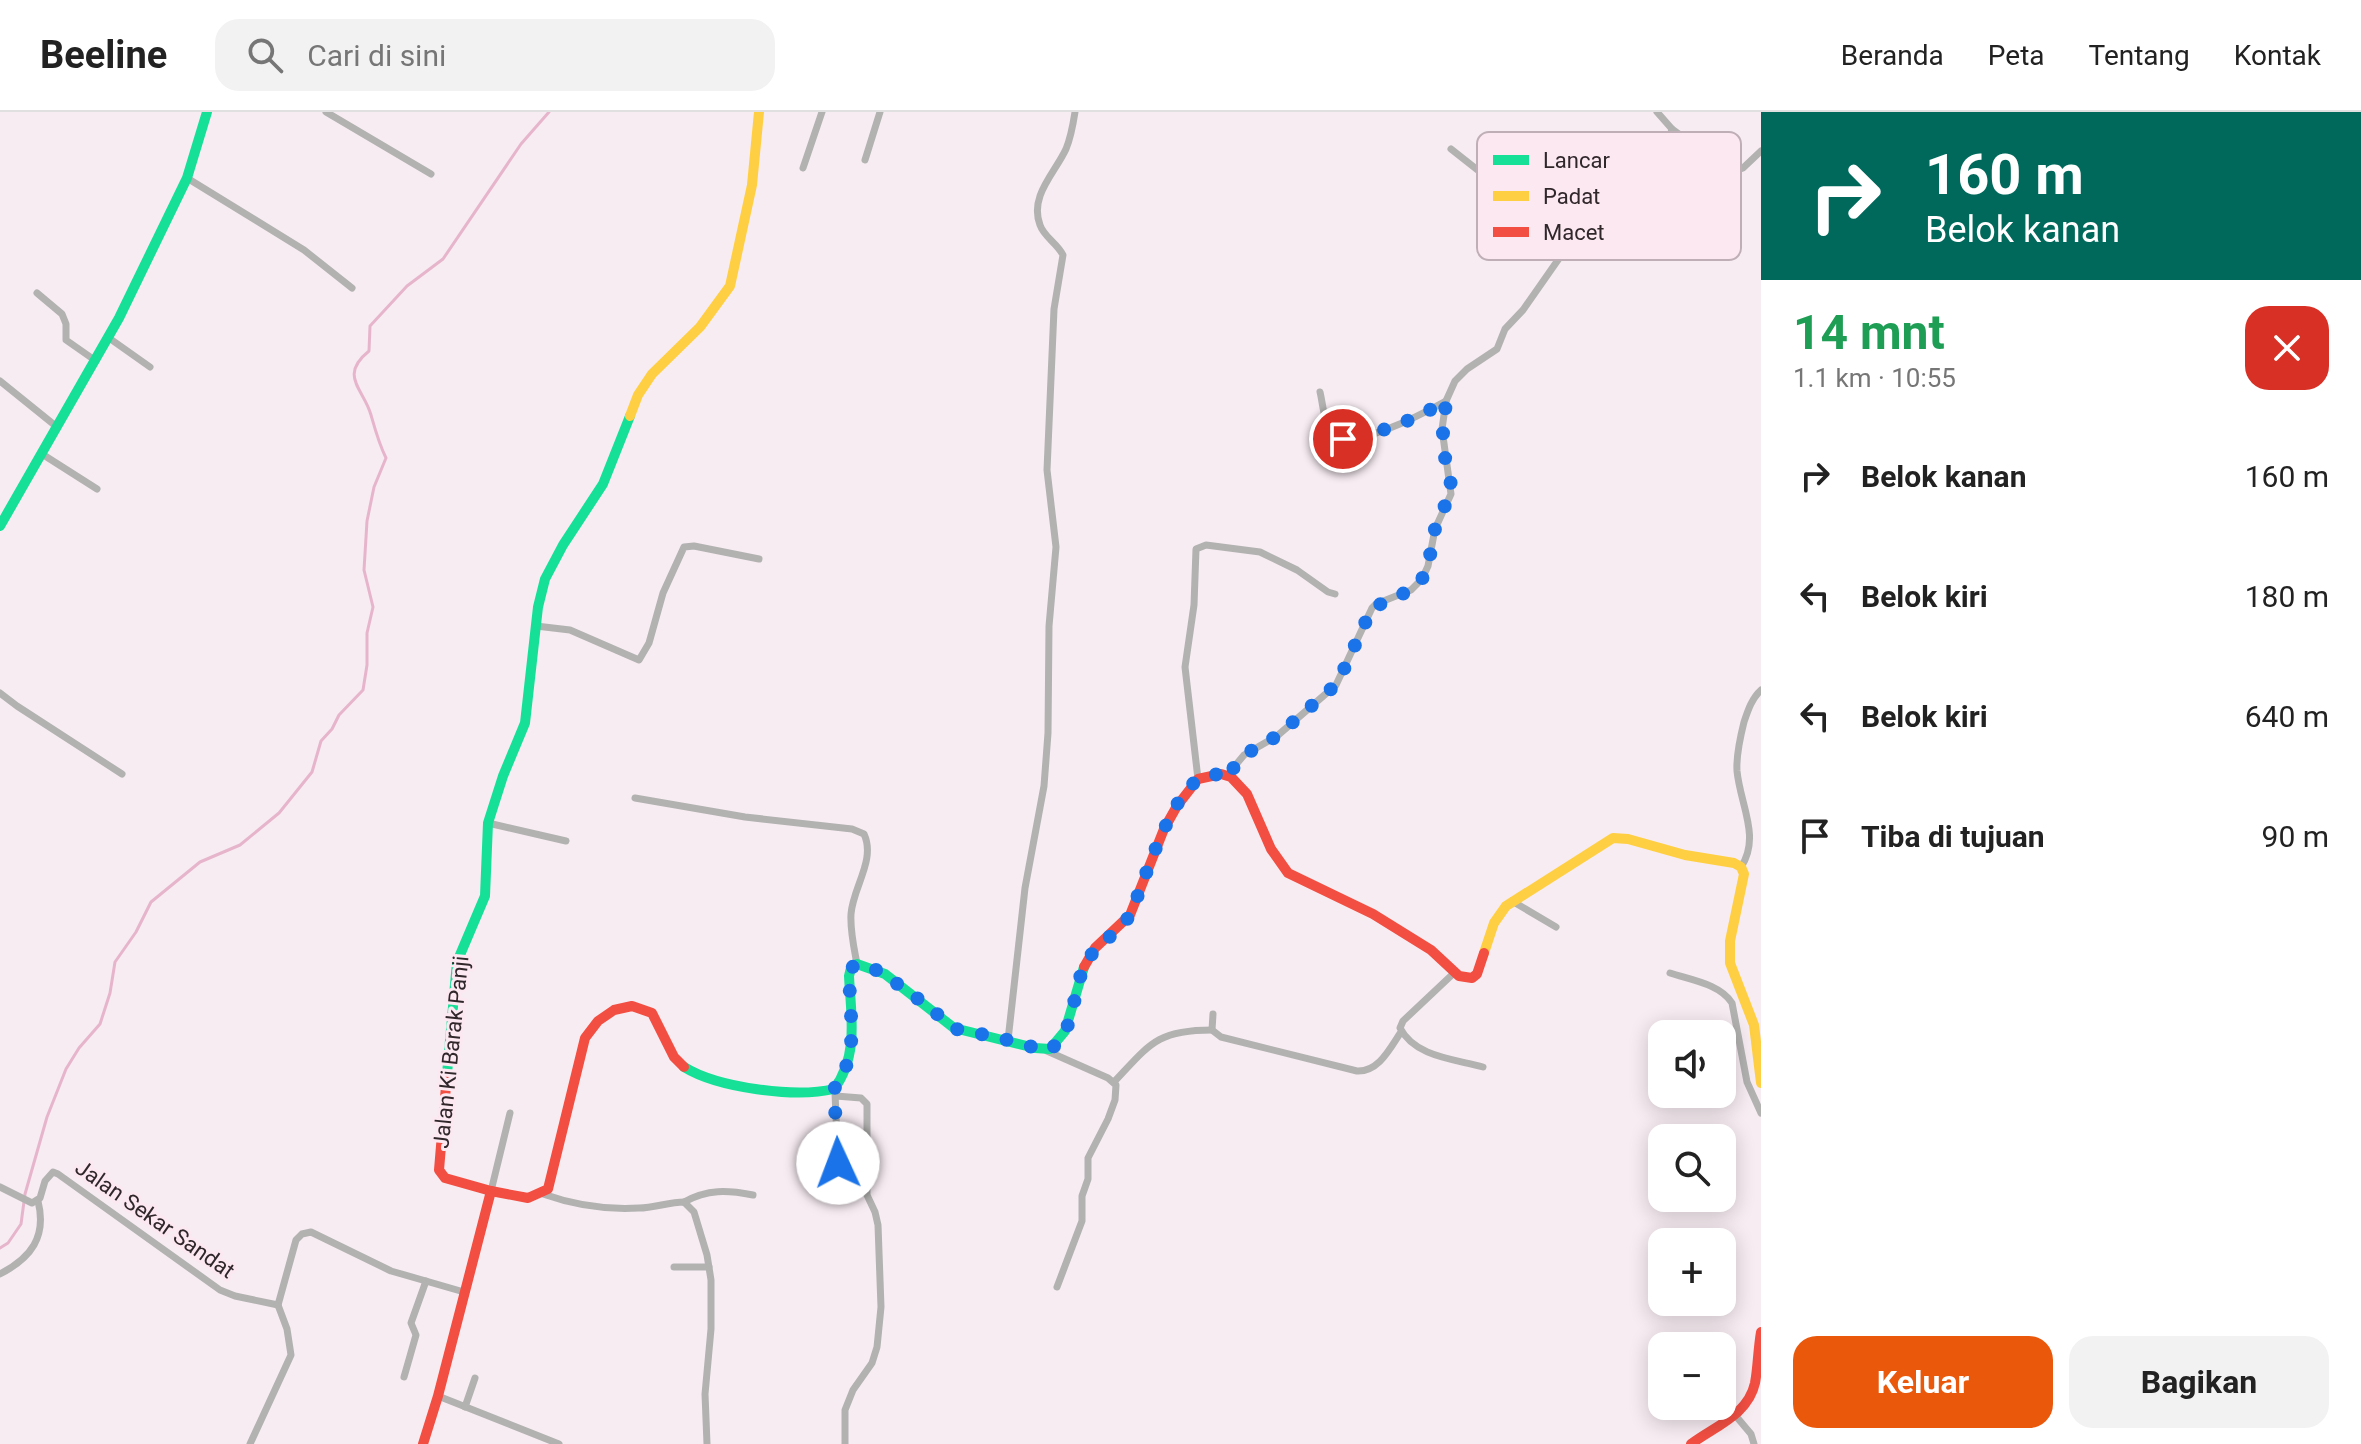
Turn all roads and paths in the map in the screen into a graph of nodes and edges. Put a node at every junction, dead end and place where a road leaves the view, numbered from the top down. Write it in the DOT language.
graph roads {
  1 [pos="207,112"];
  2 [pos="326,112"];
  3 [pos="759,112"];
  4 [pos="822,112"];
  5 [pos="880,112"];
  6 [pos="1075,112"];
  7 [pos="1657,112"];
  8 [pos="1672,129"];
  9 [pos="1671,132"];
  10 [pos="1676,132"];
  11 [pos="1451,149"];
  12 [pos="1761,151"];
  13 [pos="865,160"];
  14 [pos="803,168"];
  15 [pos="1477,169"];
  16 [pos="1741,169"];
  17 [pos="431,174"];
  18 [pos="187,178"];
  19 [pos="1557,260"];
  20 [pos="352,288"];
  21 [pos="37,293"];
  22 [pos="109,338"];
  23 [pos="96,361"];
  24 [pos="150,367"];
  25 [pos="0,381"];
  26 [pos="1320,392"];
  27 [pos="1446,401"];
  28 [pos="57,427"];
  29 [pos="42,454"];
  30 [pos="97,489"];
  31 [pos="0,526"];
  32 [pos="759,559"];
  33 [pos="1335,594"];
  34 [pos="536,626"];
  35 [pos="1761,690"];
  36 [pos="0,693"];
  37 [pos="122,774"];
  38 [pos="1231,777"];
  39 [pos="1198,779"];
  40 [pos="635,798"];
  41 [pos="488,823"];
  42 [pos="566,841"];
  43 [pos="1741,867"];
  44 [pos="1512,901"];
  45 [pos="1556,927"];
  46 [pos="857,964"];
  47 [pos="1455,972"];
  48 [pos="1670,973"];
  49 [pos="1213,1014"];
  50 [pos="1212,1030"];
  51 [pos="1401,1032"];
  52 [pos="1008,1040"];
  53 [pos="1047,1051"];
  54 [pos="1483,1067"];
  55 [pos="1114,1082"];
  56 [pos="1761,1083"];
  57 [pos="835,1092"];
  58 [pos="510,1113"];
  59 [pos="1761,1113"];
  60 [pos="838,1163"];
  61 [pos="0,1187"];
  62 [pos="491,1191"];
  63 [pos="543,1194"];
  64 [pos="753,1195"];
  65 [pos="35,1202"];
  66 [pos="684,1202"];
  67 [pos="674,1267"];
  68 [pos="709,1267"];
  69 [pos="0,1274"];
  70 [pos="426,1281"];
  71 [pos="1057,1287"];
  72 [pos="464,1292"];
  73 [pos="278,1305"];
  74 [pos="1761,1332"];
  75 [pos="404,1377"];
  76 [pos="475,1378"];
  77 [pos="438,1396"];
  78 [pos="465,1407"];
  79 [pos="1736,1414"];
  80 [pos="1736,1416"];
  81 [pos="1727,1420"];
  82 [pos="250,1444"];
  83 [pos="423,1444"];
  84 [pos="559,1444"];
  85 [pos="707,1444"];
  86 [pos="845,1444"];
  87 [pos="1691,1444"];
  88 [pos="1754,1444"];
  1 -- 18 [label="street"];
  2 -- 17 [label="street"];
  3 -- 34 [label="street, Jalan Ki Barak Panji"];
  4 -- 14 [label="street"];
  5 -- 13 [label="street"];
  6 -- 52 [label="street"];
  7 -- 8 [label="street"];
  8 -- 9 [label="street"];
  8 -- 10 [label="street"];
  11 -- 15 [label="street"];
  12 -- 16 [label="street"];
  18 -- 20 [label="street"];
  18 -- 22 [label="street"];
  19 -- 27 [label="street"];
  21 -- 23 [label="street"];
  22 -- 23 [label="street"];
  22 -- 24 [label="street"];
  23 -- 28 [label="street"];
  25 -- 28 [label="street"];
  26 -- 27 [label="street"];
  27 -- 38 [label="street"];
  28 -- 29 [label="street"];
  29 -- 30 [label="street"];
  29 -- 31 [label="street"];
  32 -- 34 [label="street"];
  33 -- 39 [label="street"];
  34 -- 41 [label="street, Jalan Ki Barak Panji"];
  35 -- 43 [label="street"];
  36 -- 37 [label="street"];
  38 -- 39 [label="street"];
  38 -- 47 [label="street"];
  39 -- 53 [label="street"];
  40 -- 46 [label="street"];
  41 -- 42 [label="street"];
  41 -- 62 [label="street, Jalan Ki Barak Panji"];
  43 -- 44 [label="street"];
  43 -- 56 [label="street"];
  44 -- 45 [label="street"];
  44 -- 47 [label="street"];
  46 -- 52 [label="street"];
  46 -- 57 [label="street"];
  47 -- 51 [label="street"];
  48 -- 59 [label="street"];
  49 -- 50 [label="street"];
  50 -- 51 [label="street"];
  50 -- 55 [label="street"];
  51 -- 54 [label="street"];
  52 -- 53 [label="street"];
  53 -- 55 [label="street"];
  55 -- 71 [label="street"];
  57 -- 60 [label="street"];
  57 -- 63 [label="street"];
  57 -- 86 [label="street"];
  58 -- 62 [label="street"];
  61 -- 65 [label="street"];
  62 -- 63 [label="street"];
  62 -- 72 [label="street"];
  63 -- 66 [label="street"];
  64 -- 66 [label="street"];
  65 -- 69 [label="street"];
  65 -- 73 [label="street, Jalan Sekar Sandat"];
  66 -- 68 [label="street"];
  67 -- 68 [label="street"];
  68 -- 85 [label="street"];
  70 -- 72 [label="street"];
  70 -- 73 [label="street"];
  70 -- 75 [label="street"];
  72 -- 77 [label="street"];
  73 -- 82 [label="street"];
  74 -- 79 [label="street"];
  76 -- 78 [label="street"];
  77 -- 78 [label="street"];
  77 -- 83 [label="street"];
  78 -- 84 [label="street"];
  80 -- 88 [label="street"];
  81 -- 87 [label="street"];
}
